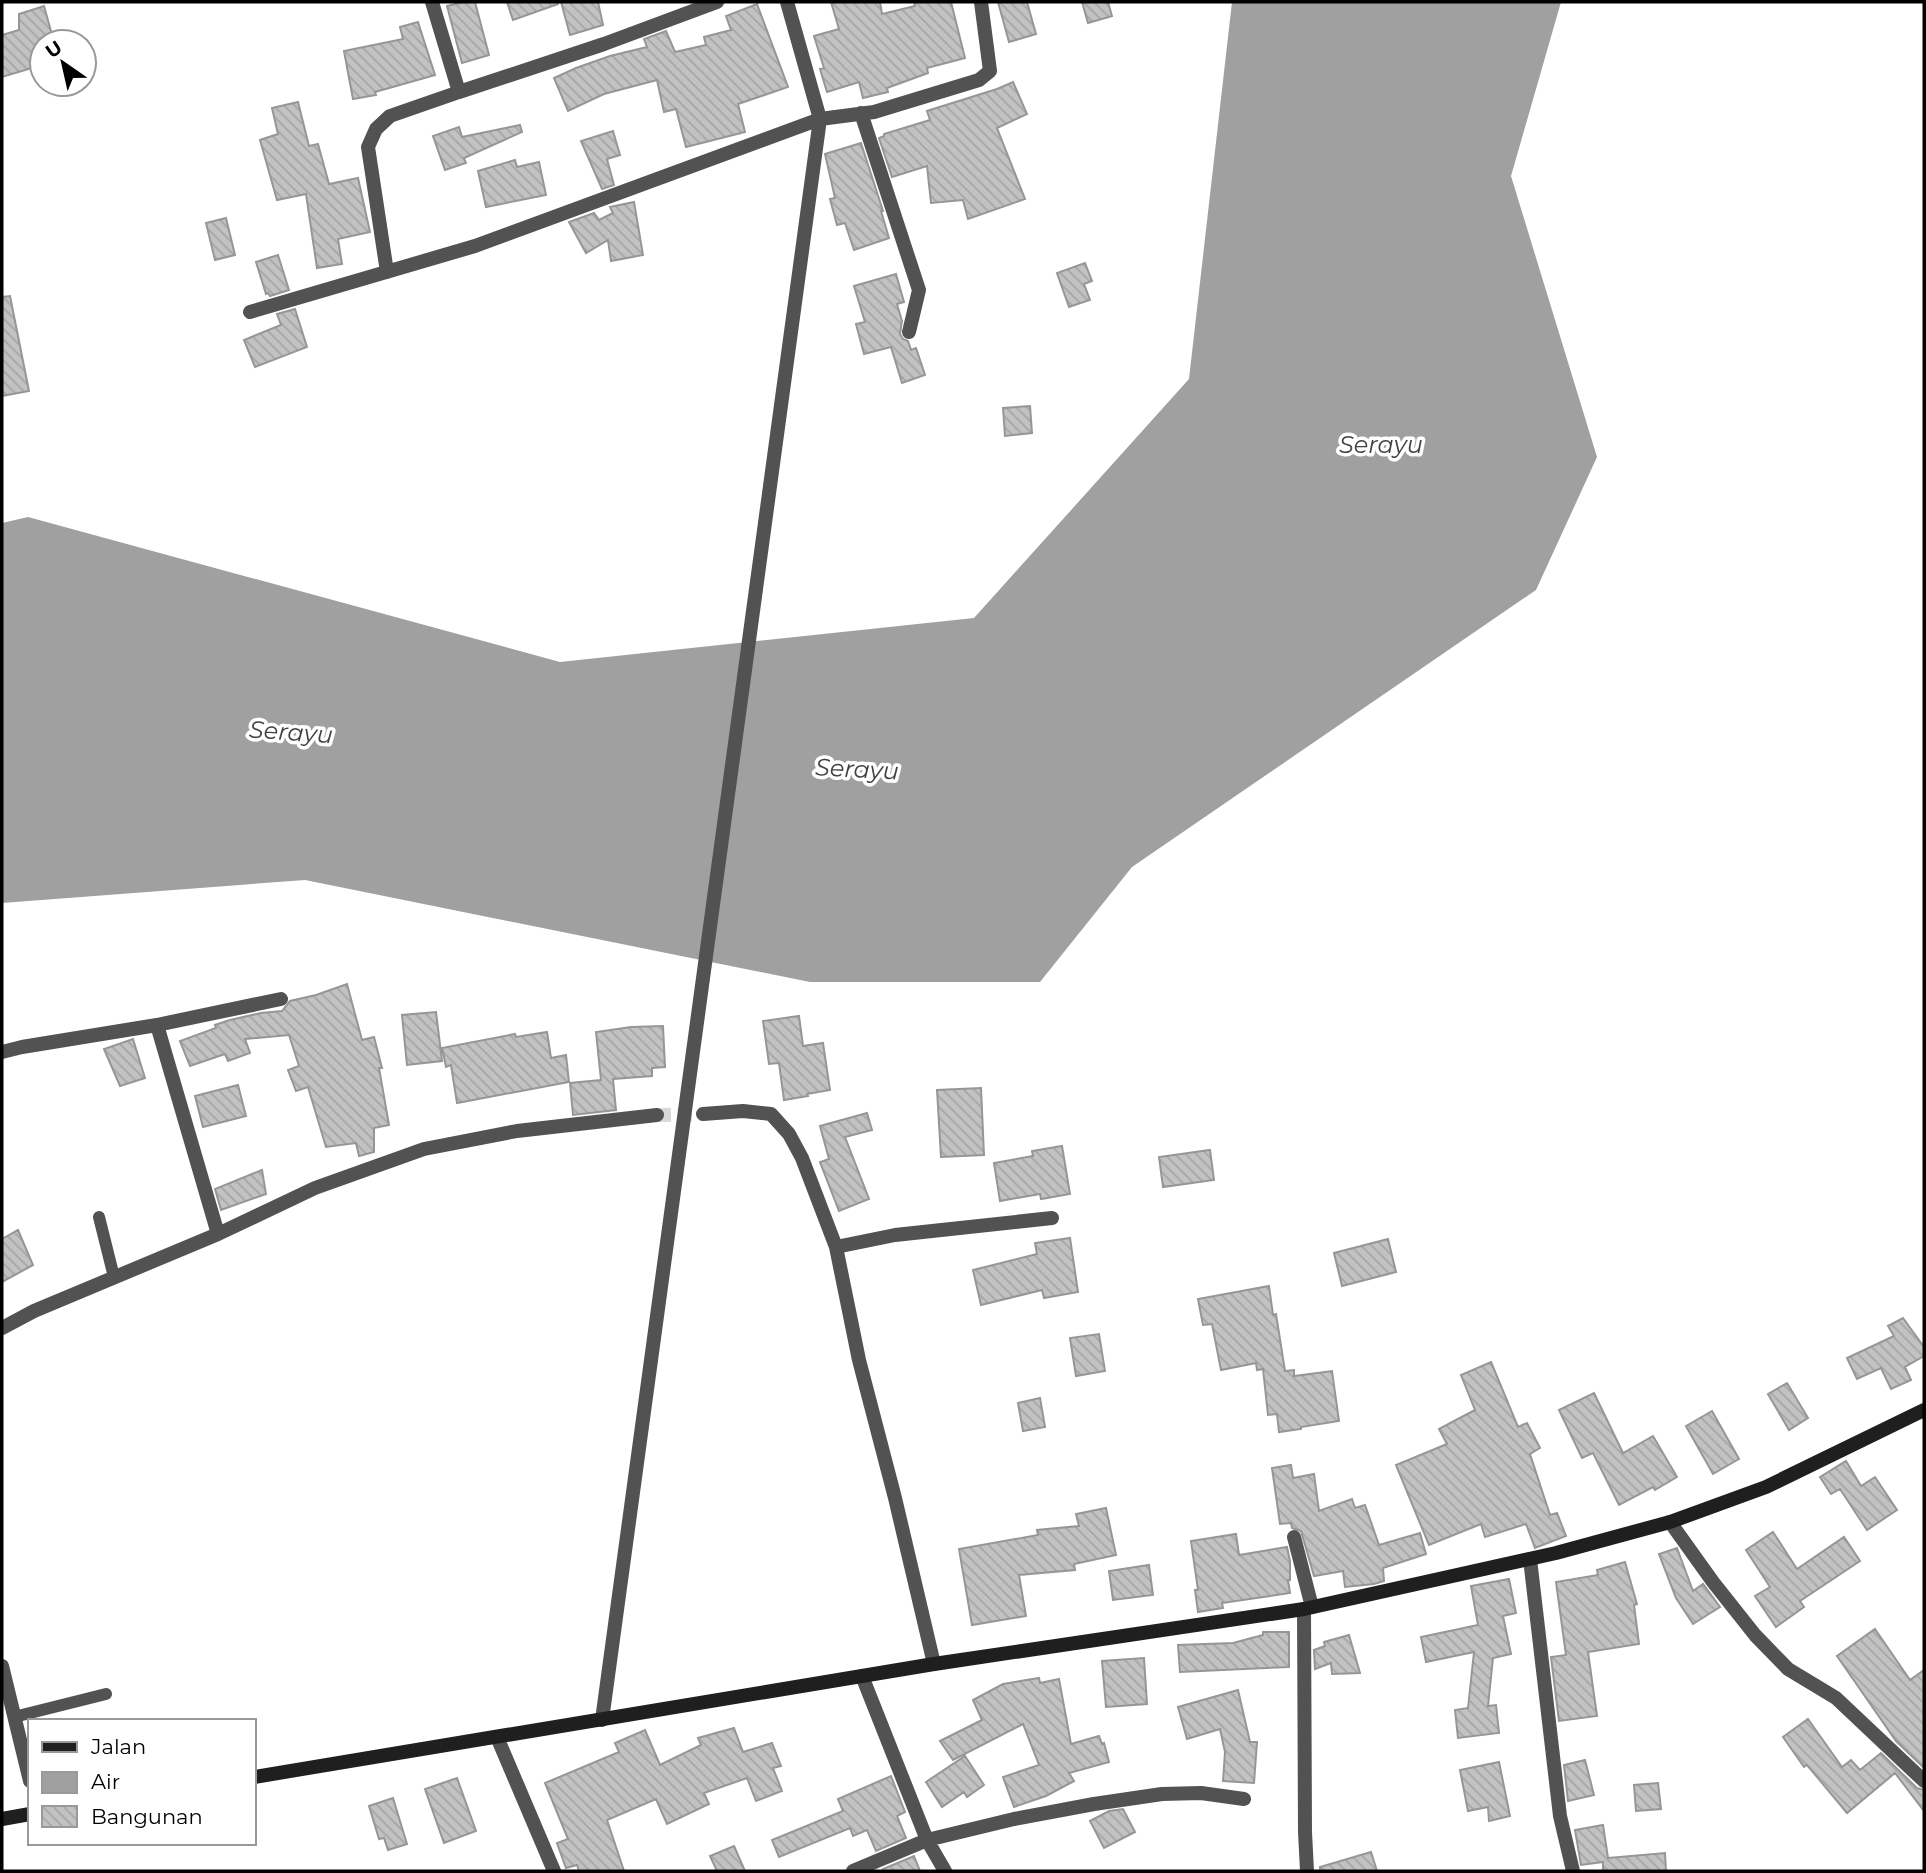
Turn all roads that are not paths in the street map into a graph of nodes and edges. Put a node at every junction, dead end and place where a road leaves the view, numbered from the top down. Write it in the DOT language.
graph roads {
  1 [pos="432,2"];
  2 [pos="717,2"];
  3 [pos="787,2"];
  4 [pos="981,2"];
  5 [pos="460,92"];
  6 [pos="861,113"];
  7 [pos="820,119"];
  8 [pos="387,272"];
  9 [pos="250,313"];
  10 [pos="909,332"];
  11 [pos="281,999"];
  12 [pos="157,1025"];
  13 [pos="2,1052"];
  14 [pos="703,1114"];
  15 [pos="657,1115"];
  16 [pos="99,1217"];
  17 [pos="1052,1218"];
  18 [pos="218,1234"];
  19 [pos="836,1247"];
  20 [pos="114,1277"];
  21 [pos="2,1328"];
  22 [pos="1924,1410"];
  23 [pos="1670,1522"];
  24 [pos="1294,1537"];
  25 [pos="1530,1559"];
  26 [pos="1308,1608"];
  27 [pos="934,1664"];
  28 [pos="2,1666"];
  29 [pos="863,1676"];
  30 [pos="106,1694"];
  31 [pos="14,1717"];
  32 [pos="602,1720"];
  33 [pos="498,1737"];
  34 [pos="28,1773"];
  35 [pos="256,1777"];
  36 [pos="1924,1781"];
  37 [pos="1244,1799"];
  38 [pos="28,1814"];
  39 [pos="2,1819"];
  40 [pos="927,1840"];
  41 [pos="554,1871"];
  42 [pos="853,1871"];
  43 [pos="946,1871"];
  44 [pos="1307,1871"];
  45 [pos="1573,1871"];
  1 -- 5 [label="street"];
  2 -- 5 [label="street"];
  3 -- 7 [label="street"];
  4 -- 6 [label="street"];
  5 -- 8 [label="street"];
  6 -- 7 [label="street"];
  6 -- 10 [label="street"];
  7 -- 8 [label="street"];
  7 -- 32 [label="street"];
  8 -- 9 [label="street"];
  11 -- 12 [label="street"];
  12 -- 13 [label="street"];
  12 -- 18 [label="street"];
  14 -- 19 [label="street"];
  15 -- 18 [label="street"];
  16 -- 20 [label="lane"];
  17 -- 19 [label="street"];
  18 -- 20 [label="street"];
  19 -- 27 [label="street"];
  20 -- 21 [label="street"];
  22 -- 23 [label="main road"];
  23 -- 25 [label="main road"];
  23 -- 36 [label="street"];
  24 -- 26 [label="street"];
  25 -- 26 [label="main road"];
  25 -- 45 [label="street"];
  26 -- 27 [label="main road"];
  26 -- 44 [label="street"];
  27 -- 29 [label="main road"];
  28 -- 31 [label="street"];
  29 -- 32 [label="main road"];
  29 -- 40 [label="street"];
  30 -- 31 [label="lane"];
  31 -- 34 [label="street"];
  32 -- 33 [label="main road"];
  33 -- 35 [label="main road"];
  33 -- 41 [label="street"];
  37 -- 40 [label="street"];
  38 -- 39 [label="main road"];
  40 -- 42 [label="street"];
  40 -- 43 [label="street"];
}
